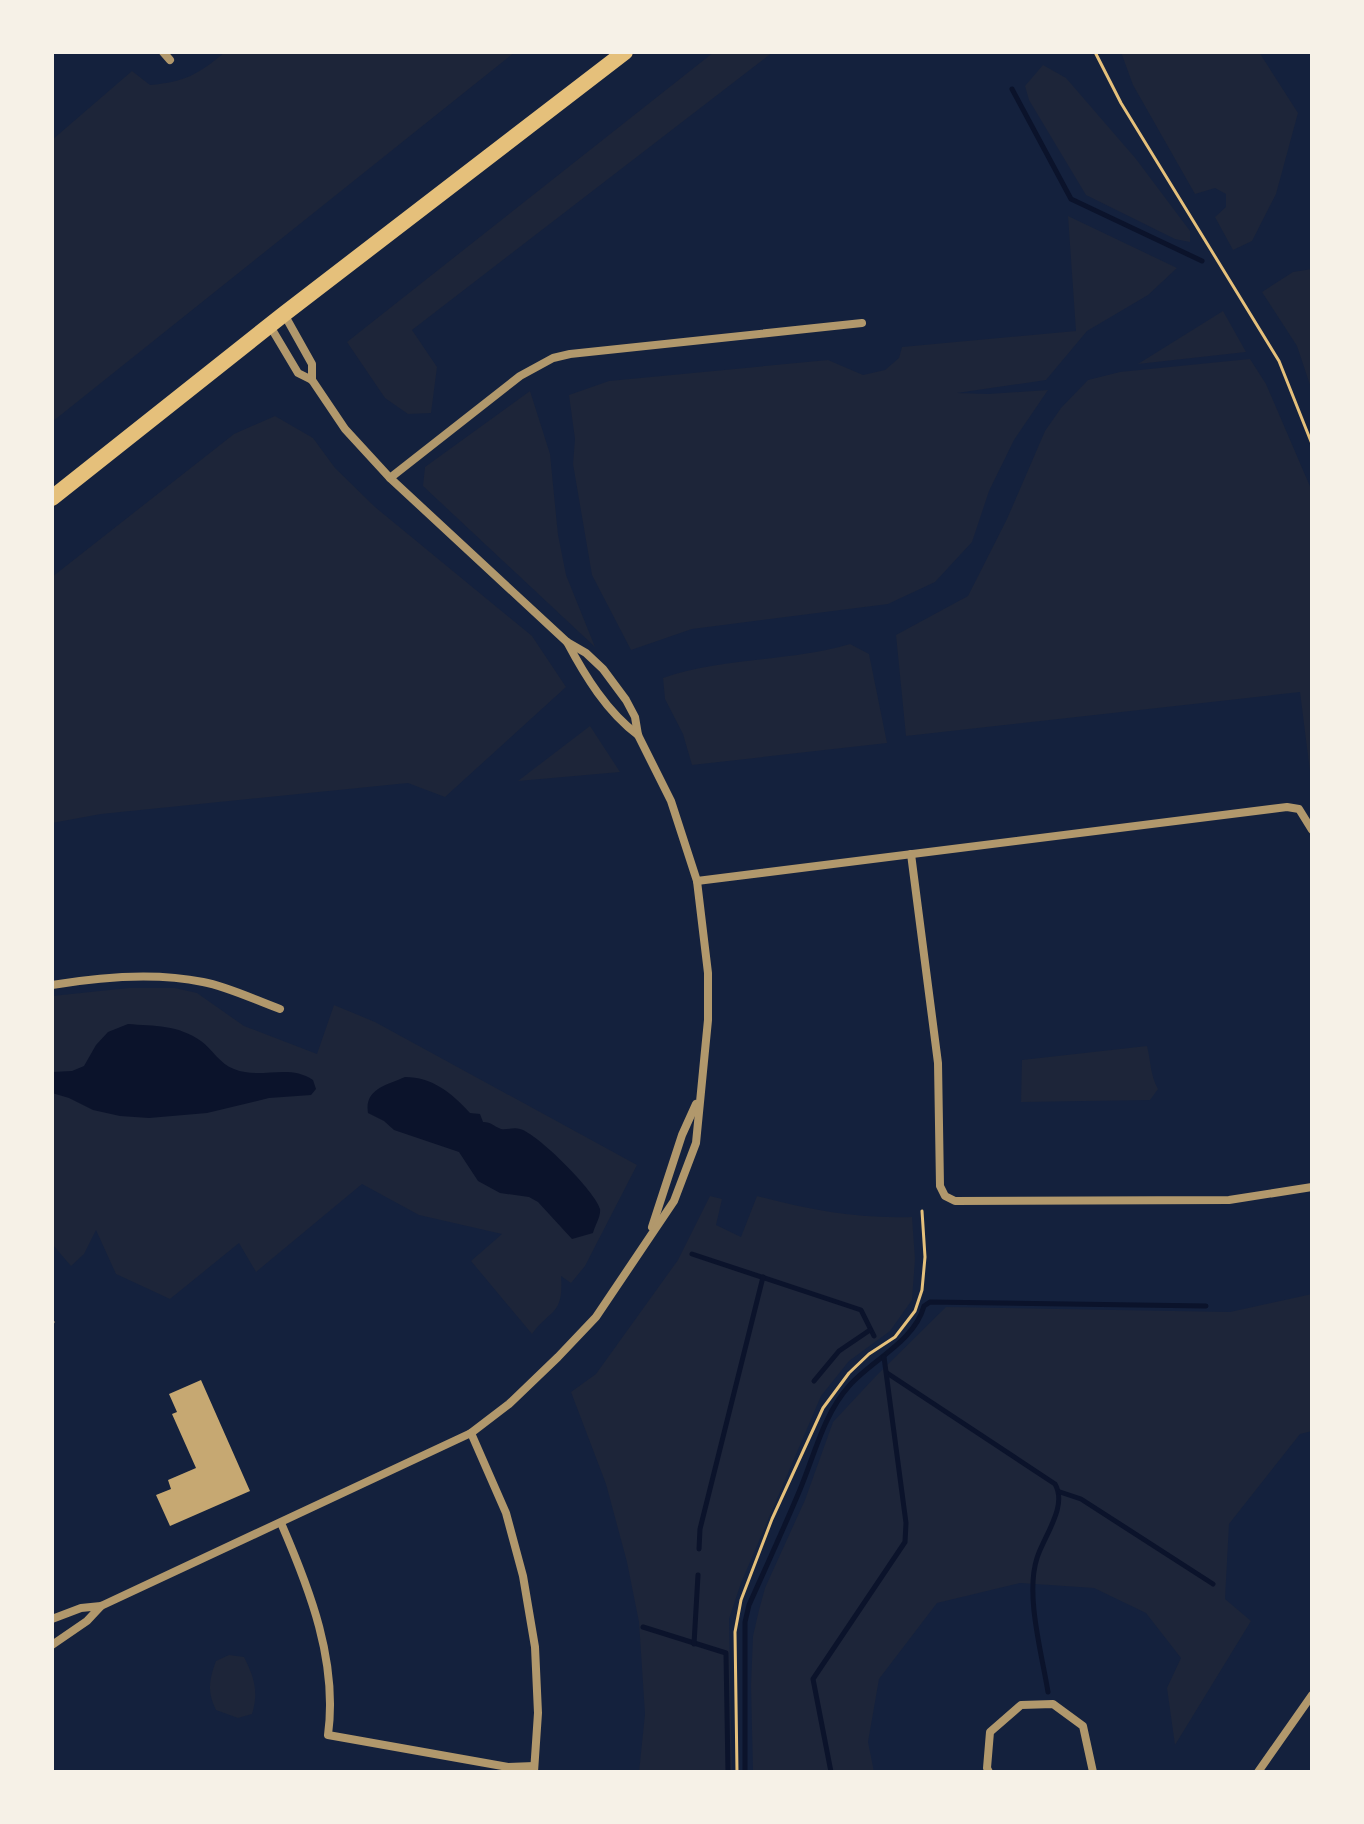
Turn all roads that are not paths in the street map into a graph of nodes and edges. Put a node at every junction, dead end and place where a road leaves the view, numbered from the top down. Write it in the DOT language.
graph roads {
  1 [pos="625,52"];
  2 [pos="284,314"];
  3 [pos="862,323"];
  4 [pos="270,325"];
  5 [pos="312,380"];
  6 [pos="390,478"];
  7 [pos="52,498"];
  8 [pos="567,642"];
  9 [pos="638,735"];
  10 [pos="1312,830"];
  11 [pos="911,854"];
  12 [pos="697,881"];
  13 [pos="52,985"];
  14 [pos="280,1009"];
  15 [pos="698,1100"];
  16 [pos="1312,1187"];
  17 [pos="651,1231"];
  18 [pos="471,1433"];
  19 [pos="281,1523"];
  20 [pos="101,1606"];
  21 [pos="52,1619"];
  22 [pos="52,1645"];
  23 [pos="1312,1695"];
  24 [pos="534,1769"];
  25 [pos="989,1772"];
  26 [pos="1093,1772"];
  27 [pos="1258,1772"];
  1 -- 2 [label="main road"];
  2 -- 4 [label="main road"];
  2 -- 5 [label="street"];
  3 -- 6 [label="street"];
  4 -- 5 [label="street"];
  4 -- 7 [label="main road"];
  5 -- 6 [label="street"];
  6 -- 8 [label="street"];
  8 -- 9 [label="street"];
  8 -- 9 [label="street"];
  9 -- 12 [label="street"];
  10 -- 11 [label="street"];
  11 -- 12 [label="street"];
  11 -- 16 [label="street"];
  12 -- 15 [label="street"];
  13 -- 14 [label="street"];
  15 -- 17 [label="street"];
  15 -- 17 [label="street"];
  17 -- 18 [label="street"];
  18 -- 19 [label="street"];
  18 -- 24 [label="street"];
  19 -- 20 [label="street"];
  19 -- 24 [label="street"];
  20 -- 21 [label="street"];
  20 -- 22 [label="street"];
  23 -- 27 [label="street"];
  25 -- 26 [label="street"];
}
